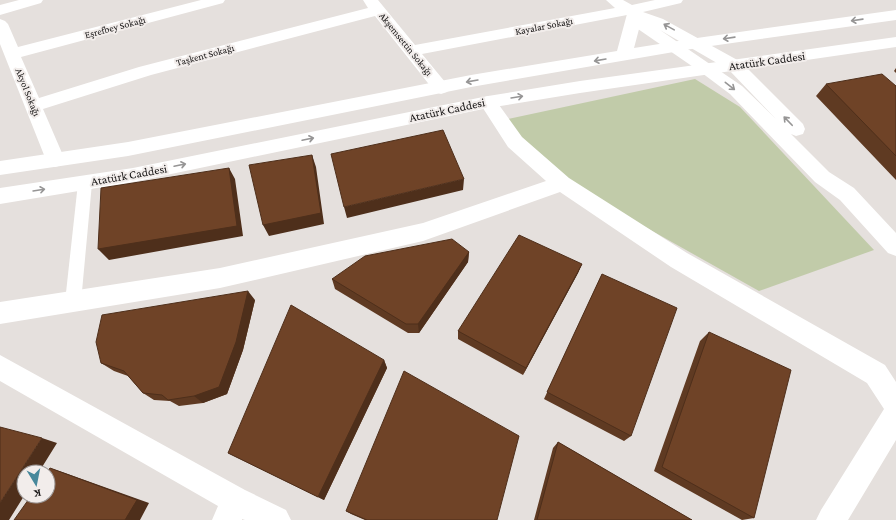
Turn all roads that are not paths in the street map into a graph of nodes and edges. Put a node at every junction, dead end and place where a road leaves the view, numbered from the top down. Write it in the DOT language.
graph roads {
  1 [pos="36,0"];
  2 [pos="218,0"];
  3 [pos="614,0"];
  4 [pos="676,0"];
  5 [pos="374,5"];
  6 [pos="0,10"];
  7 [pos="634,14"];
  8 [pos="896,15"];
  9 [pos="0,24"];
  10 [pos="896,42"];
  11 [pos="697,43"];
  12 [pos="676,47"];
  13 [pos="412,51"];
  14 [pos="624,56"];
  15 [pos="15,61"];
  16 [pos="735,66"];
  17 [pos="708,69"];
  18 [pos="0,71"];
  19 [pos="441,88"];
  20 [pos="488,102"];
  21 [pos="33,106"];
  22 [pos="55,160"];
  23 [pos="0,168"];
  24 [pos="85,183"];
  25 [pos="562,183"];
  26 [pos="847,194"];
  27 [pos="0,196"];
  28 [pos="896,247"];
  29 [pos="73,302"];
  30 [pos="0,313"];
  31 [pos="0,367"];
  32 [pos="886,378"];
  33 [pos="896,404"];
  34 [pos="896,415"];
  35 [pos="231,510"];
  36 [pos="276,520"];
  37 [pos="831,520"];
  1 -- 6 [label="street"];
  2 -- 15 [label="street, Eşrefbey Sokağı"];
  3 -- 7 [label="street"];
  4 -- 7 [label="street, Kayalar Sokağı"];
  5 -- 13 [label="street, Akşemsettin Sokağı"];
  5 -- 21 [label="street, Taşkent Sokağı"];
  11 -- 7 [label="street, one-way"];
  7 -- 12 [label="street"];
  7 -- 13 [label="street, Kayalar Sokağı"];
  7 -- 14 [label="street"];
  8 -- 11 [label="street, one-way"];
  9 -- 15 [label="street, Akyol Sokağı"];
  10 -- 16 [label="street, Atatürk Caddesi"];
  11 -- 12 [label="street"];
  11 -- 16 [label="street"];
  12 -- 14 [label="street"];
  12 -- 17 [label="street"];
  13 -- 19 [label="street, Akşemsettin Sokağı"];
  14 -- 19 [label="street, one-way"];
  15 -- 18 [label="street, Eşrefbey Sokağı"];
  15 -- 21 [label="street, Akyol Sokağı"];
  16 -- 17 [label="street, Atatürk Caddesi"];
  26 -- 16 [label="street, one-way"];
  20 -- 17 [label="street, Atatürk Caddesi, one-way"];
  17 -- 26 [label="street, one-way"];
  19 -- 22 [label="street"];
  24 -- 20 [label="street, Atatürk Caddesi, one-way"];
  20 -- 25 [label="street"];
  21 -- 22 [label="street, Akyol Sokağı"];
  22 -- 23 [label="street"];
  27 -- 24 [label="street, Atatürk Caddesi, one-way"];
  24 -- 29 [label="lane"];
  25 -- 29 [label="street"];
  25 -- 32 [label="street"];
  26 -- 28 [label="street"];
  29 -- 30 [label="street"];
  31 -- 35 [label="street"];
  32 -- 33 [label="street"];
  34 -- 37 [label="street"];
  35 -- 36 [label="street"];
}
